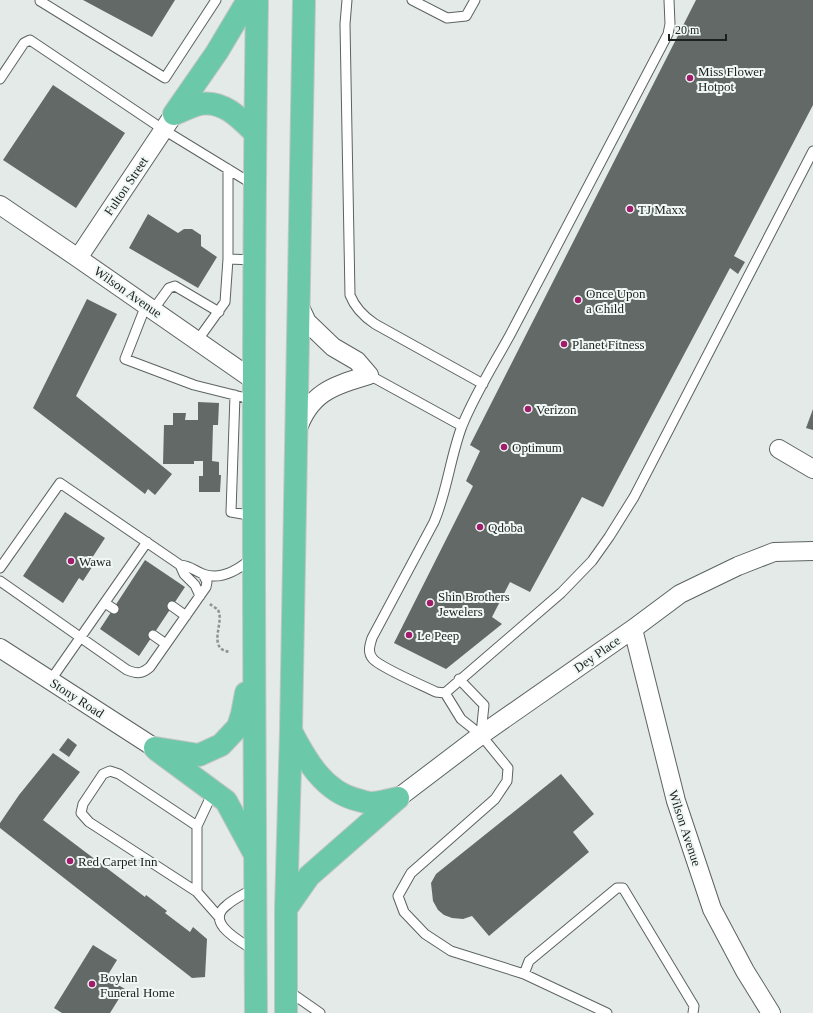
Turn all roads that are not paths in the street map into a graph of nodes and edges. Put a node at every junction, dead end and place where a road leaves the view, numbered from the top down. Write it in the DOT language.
graph roads {
  1 [pos="41,0"];
  2 [pos="216,0"];
  3 [pos="248,0"];
  4 [pos="257,0"];
  5 [pos="304,0"];
  6 [pos="347,0"];
  7 [pos="412,0"];
  8 [pos="475,0"];
  9 [pos="669,0"];
  10 [pos="0,79"];
  11 [pos="169,122"];
  12 [pos="255,133"];
  13 [pos="813,151"];
  14 [pos="228,169"];
  15 [pos="255,186"];
  16 [pos="0,205"];
  17 [pos="78,258"];
  18 [pos="228,259"];
  19 [pos="255,260"];
  20 [pos="298,303"];
  21 [pos="150,308"];
  22 [pos="219,312"];
  23 [pos="197,341"];
  24 [pos="369,375"];
  25 [pos="483,384"];
  26 [pos="248,392"];
  27 [pos="462,426"];
  28 [pos="296,435"];
  29 [pos="779,449"];
  30 [pos="813,469"];
  31 [pos="255,516"];
  32 [pos="146,542"];
  33 [pos="813,550"];
  34 [pos="255,555"];
  35 [pos="180,565"];
  36 [pos="0,568"];
  37 [pos="203,574"];
  38 [pos="0,581"];
  39 [pos="200,596"];
  40 [pos="105,603"];
  41 [pos="172,606"];
  42 [pos="114,609"];
  43 [pos="186,616"];
  44 [pos="255,616"];
  45 [pos="633,629"];
  46 [pos="153,635"];
  47 [pos="81,638"];
  48 [pos="166,644"];
  49 [pos="0,648"];
  50 [pos="460,679"];
  51 [pos="50,681"];
  52 [pos="445,693"];
  53 [pos="291,731"];
  54 [pos="481,735"];
  55 [pos="155,748"];
  56 [pos="213,792"];
  57 [pos="398,798"];
  58 [pos="197,826"];
  59 [pos="255,855"];
  60 [pos="255,888"];
  61 [pos="197,892"];
  62 [pos="286,910"];
  63 [pos="219,917"];
  64 [pos="256,951"];
  65 [pos="524,974"];
  66 [pos="286,989"];
  67 [pos="256,1013"];
  68 [pos="286,1013"];
  69 [pos="320,1013"];
  70 [pos="607,1013"];
  71 [pos="693,1013"];
  72 [pos="771,1013"];
  1 -- 2 [label="lane"];
  3 -- 11 [label="highway"];
  4 -- 12 [label="highway"];
  5 -- 20 [label="highway"];
  6 -- 25 [label="lane"];
  7 -- 8 [label="lane"];
  9 -- 25 [label="lane"];
  10 -- 11 [label="lane"];
  11 -- 12 [label="highway"];
  11 -- 14 [label="lane"];
  11 -- 17 [label="street, Fulton Street"];
  12 -- 15 [label="highway"];
  13 -- 50 [label="lane"];
  14 -- 15 [label="lane"];
  14 -- 18 [label="lane"];
  15 -- 19 [label="highway"];
  16 -- 17 [label="street, Wilson Avenue"];
  17 -- 21 [label="street, Wilson Avenue"];
  18 -- 19 [label="lane"];
  18 -- 22 [label="lane"];
  19 -- 26 [label="highway"];
  20 -- 24 [label="street"];
  20 -- 28 [label="highway"];
  21 -- 22 [label="lane"];
  21 -- 23 [label="street, Wilson Avenue"];
  21 -- 26 [label="lane"];
  22 -- 23 [label="lane"];
  23 -- 26 [label="street, Wilson Avenue"];
  24 -- 27 [label="lane"];
  24 -- 28 [label="street"];
  25 -- 27 [label="lane"];
  26 -- 31 [label="highway"];
  26 -- 31 [label="lane"];
  27 -- 52 [label="lane"];
  28 -- 53 [label="highway"];
  29 -- 30 [label="street"];
  31 -- 34 [label="highway"];
  32 -- 35 [label="lane"];
  32 -- 36 [label="lane"];
  32 -- 40 [label="lane"];
  33 -- 45 [label="street, Dey Place"];
  34 -- 37 [label="lane"];
  34 -- 44 [label="highway"];
  35 -- 37 [label="lane"];
  35 -- 39 [label="lane"];
  37 -- 39 [label="lane"];
  38 -- 47 [label="lane"];
  39 -- 43 [label="lane"];
  40 -- 42 [label="lane"];
  40 -- 47 [label="lane"];
  41 -- 43 [label="lane"];
  43 -- 48 [label="lane"];
  44 -- 55 [label="highway"];
  44 -- 59 [label="highway"];
  45 -- 54 [label="street, Dey Place"];
  45 -- 72 [label="street, Wilson Avenue"];
  46 -- 48 [label="lane"];
  47 -- 48 [label="lane"];
  47 -- 51 [label="lane"];
  49 -- 51 [label="street, Stony Road"];
  50 -- 52 [label="lane"];
  50 -- 54 [label="lane"];
  51 -- 55 [label="street, Stony Road"];
  52 -- 54 [label="lane"];
  53 -- 57 [label="highway"];
  53 -- 62 [label="highway"];
  54 -- 57 [label="street, Dey Place"];
  54 -- 65 [label="lane"];
  55 -- 56 [label="highway"];
  56 -- 58 [label="lane"];
  56 -- 59 [label="highway"];
  57 -- 62 [label="highway"];
  58 -- 61 [label="lane"];
  58 -- 61 [label="lane"];
  59 -- 60 [label="highway"];
  60 -- 63 [label="lane"];
  60 -- 64 [label="highway"];
  61 -- 63 [label="lane"];
  62 -- 66 [label="highway"];
  63 -- 64 [label="lane"];
  64 -- 67 [label="highway"];
  65 -- 70 [label="lane"];
  65 -- 71 [label="lane"];
  66 -- 68 [label="highway"];
  66 -- 69 [label="lane"];
}
